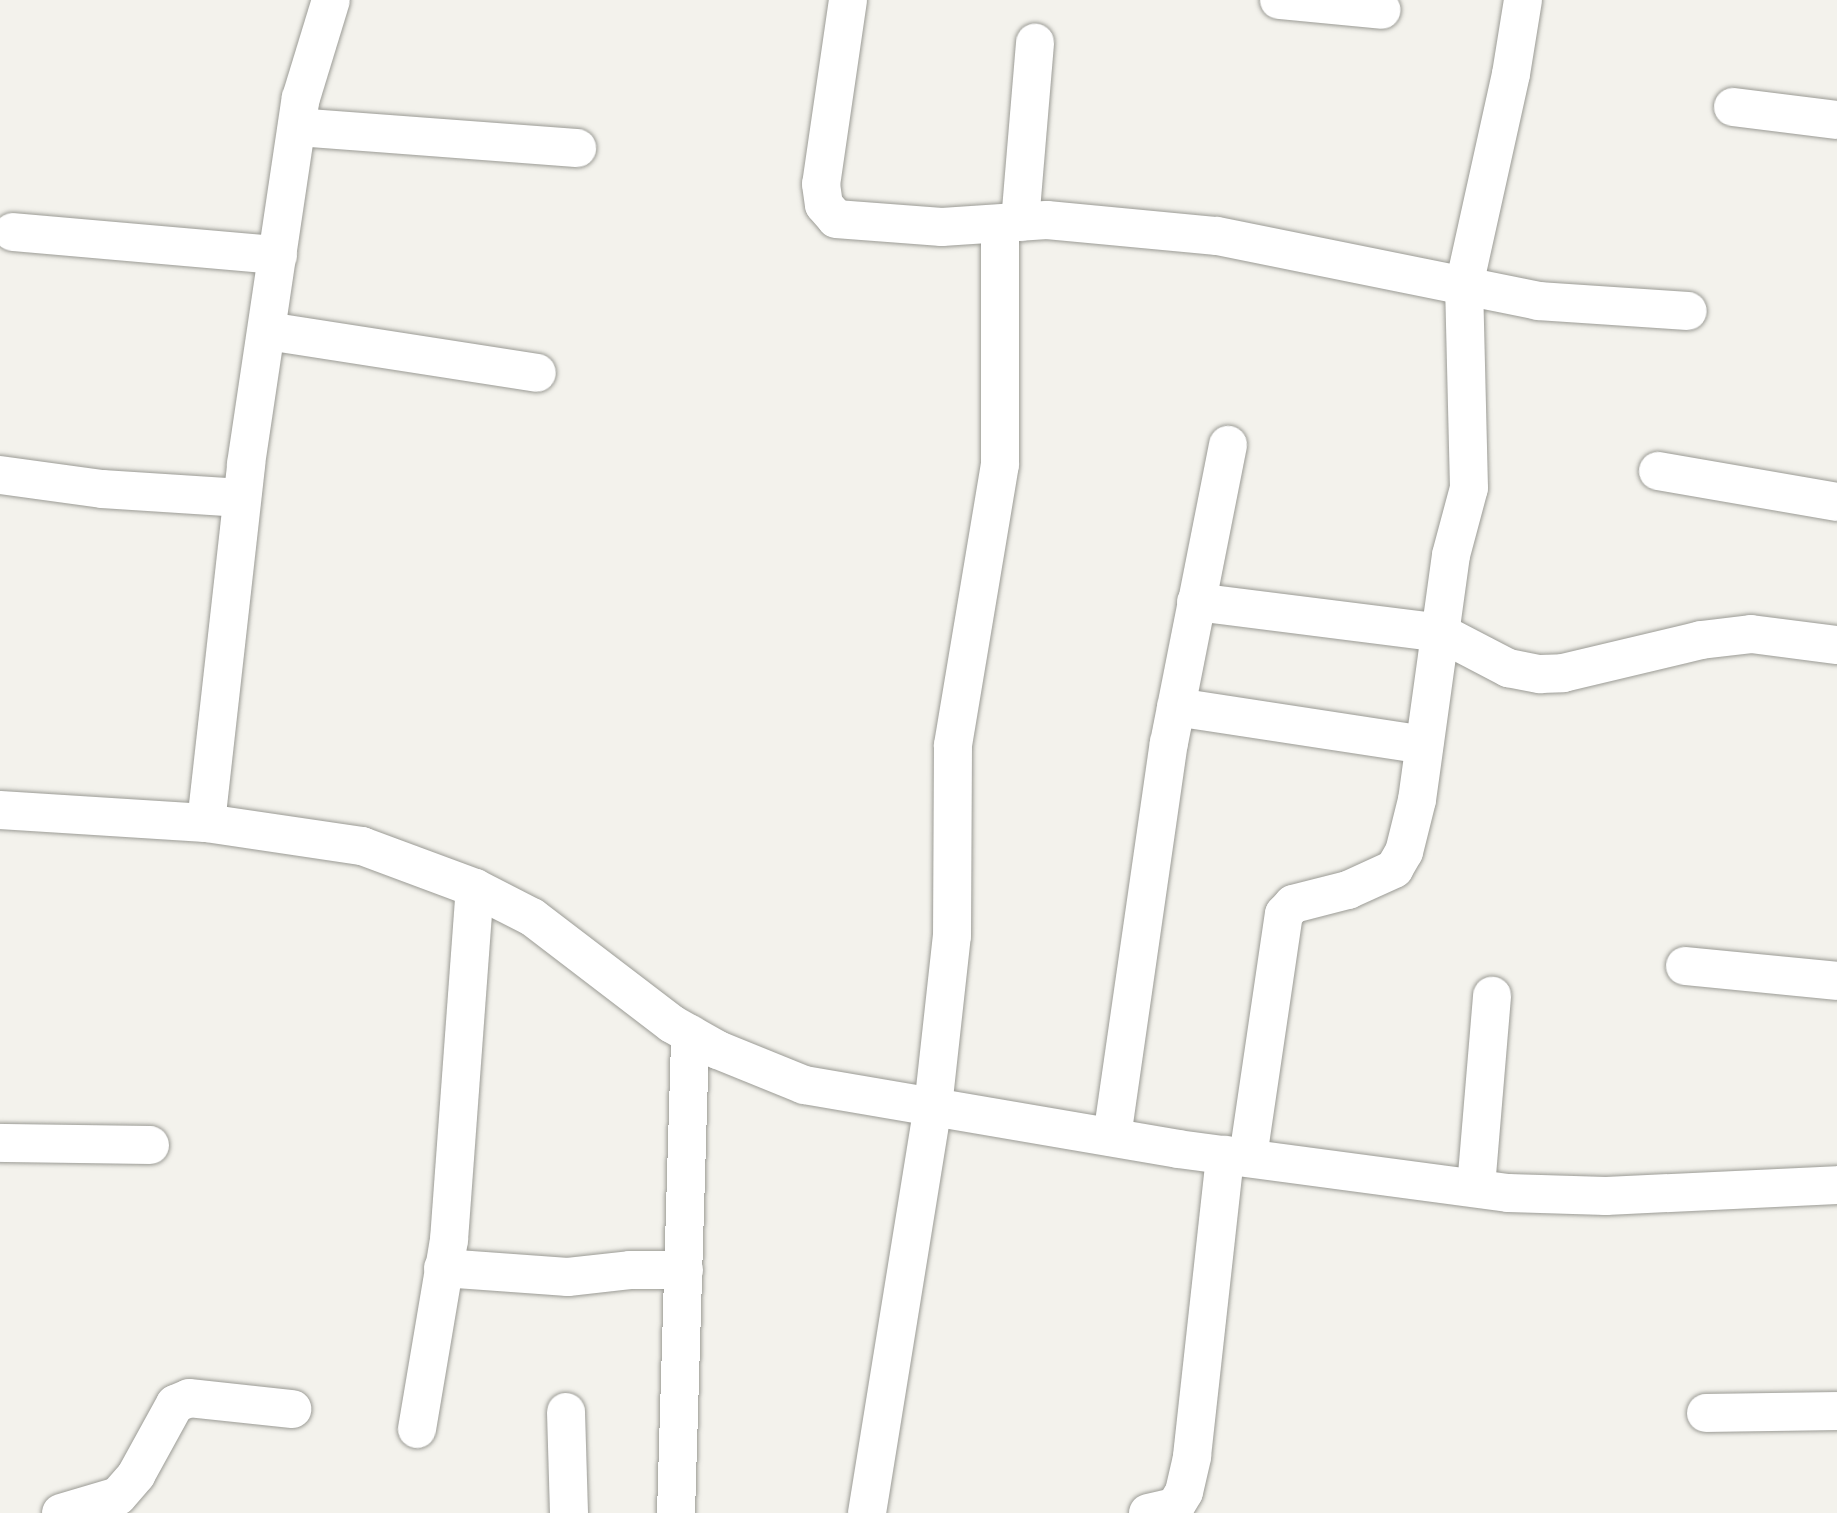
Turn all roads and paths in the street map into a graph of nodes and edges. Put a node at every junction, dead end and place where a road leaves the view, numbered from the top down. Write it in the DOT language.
graph roads {
  1 [pos="331,0"];
  2 [pos="848,0"];
  3 [pos="1279,0"];
  4 [pos="1523,0"];
  5 [pos="1382,9"];
  6 [pos="1035,43"];
  7 [pos="1733,107"];
  8 [pos="1837,120"];
  9 [pos="297,127"];
  10 [pos="577,148"];
  11 [pos="1010,223"];
  12 [pos="13,232"];
  13 [pos="278,255"];
  14 [pos="1464,286"];
  15 [pos="1688,311"];
  16 [pos="267,331"];
  17 [pos="537,373"];
  18 [pos="1228,444"];
  19 [pos="1658,471"];
  20 [pos="0,475"];
  21 [pos="242,498"];
  22 [pos="1837,502"];
  23 [pos="1196,602"];
  24 [pos="1441,634"];
  25 [pos="1837,645"];
  26 [pos="1176,707"];
  27 [pos="1424,745"];
  28 [pos="0,810"];
  29 [pos="206,823"];
  30 [pos="475,888"];
  31 [pos="1685,966"];
  32 [pos="1837,981"];
  33 [pos="1492,996"];
  34 [pos="690,1034"];
  35 [pos="933,1107"];
  36 [pos="1112,1137"];
  37 [pos="0,1143"];
  38 [pos="150,1145"];
  39 [pos="1237,1156"];
  40 [pos="1837,1185"];
  41 [pos="1476,1188"];
  42 [pos="443,1268"];
  43 [pos="684,1270"];
  44 [pos="292,1409"];
  45 [pos="1837,1411"];
  46 [pos="566,1412"];
  47 [pos="1706,1413"];
  48 [pos="417,1429"];
  49 [pos="61,1513"];
  50 [pos="569,1513"];
  51 [pos="676,1513"];
  52 [pos="867,1513"];
  53 [pos="1148,1513"];
  1 -- 9 [label="street"];
  2 -- 11 [label="street"];
  3 -- 5 [label="street"];
  4 -- 14 [label="street"];
  6 -- 11 [label="street"];
  7 -- 8 [label="street"];
  9 -- 10 [label="street"];
  9 -- 13 [label="street"];
  11 -- 14 [label="street"];
  11 -- 35 [label="street"];
  12 -- 13 [label="street"];
  13 -- 16 [label="street"];
  14 -- 15 [label="street"];
  14 -- 24 [label="street"];
  16 -- 17 [label="street"];
  16 -- 21 [label="street"];
  18 -- 23 [label="street"];
  19 -- 22 [label="street"];
  20 -- 21 [label="street"];
  21 -- 29 [label="street"];
  23 -- 24 [label="street"];
  23 -- 26 [label="street"];
  24 -- 25 [label="street"];
  24 -- 27 [label="street"];
  26 -- 27 [label="street"];
  26 -- 36 [label="street"];
  27 -- 39 [label="street"];
  28 -- 29 [label="street"];
  29 -- 30 [label="street"];
  30 -- 34 [label="street"];
  30 -- 42 [label="street"];
  31 -- 32 [label="street"];
  33 -- 41 [label="street"];
  34 -- 35 [label="street"];
  34 -- 43 [label="street"];
  35 -- 36 [label="street"];
  35 -- 52 [label="street"];
  36 -- 39 [label="street"];
  37 -- 38 [label="street"];
  39 -- 41 [label="street"];
  39 -- 53 [label="street"];
  40 -- 41 [label="street"];
  42 -- 43 [label="street"];
  42 -- 48 [label="street"];
  43 -- 51 [label="street"];
  44 -- 49 [label="street"];
  45 -- 47 [label="street"];
  46 -- 50 [label="street"];
}
